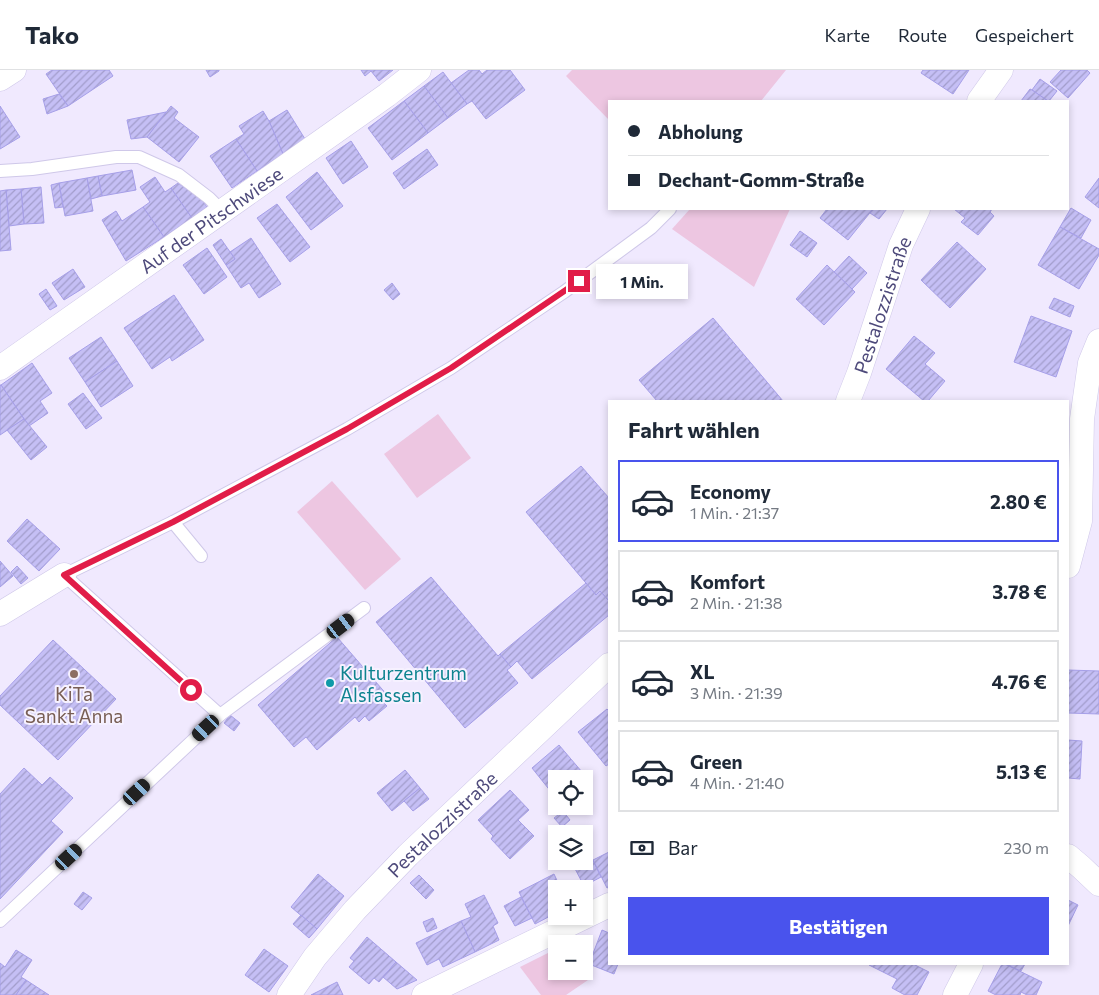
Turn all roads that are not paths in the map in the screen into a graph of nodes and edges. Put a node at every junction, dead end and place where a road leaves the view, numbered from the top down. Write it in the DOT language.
graph roads {
  1 [pos="14,70"];
  2 [pos="419,70"];
  3 [pos="1001,70"];
  4 [pos="0,79"];
  5 [pos="980,100"];
  6 [pos="0,171"];
  7 [pos="669,210"];
  8 [pos="918,210"];
  9 [pos="222,211"];
  10 [pos="1099,340"];
  11 [pos="0,368"];
  12 [pos="848,400"];
  13 [pos="173,522"];
  14 [pos="201,556"];
  15 [pos="1069,562"];
  16 [pos="64,575"];
  17 [pos="364,608"];
  18 [pos="0,614"];
  19 [pos="608,666"];
  20 [pos="220,715"];
  21 [pos="1069,857"];
  22 [pos="1099,884"];
  23 [pos="608,905"];
  24 [pos="0,921"];
  25 [pos="970,965"];
  26 [pos="289,995"];
  27 [pos="424,995"];
  28 [pos="955,995"];
  1 -- 4 [label="street"];
  2 -- 9 [label="street, Auf der Pitschwiese"];
  3 -- 5 [label="street"];
  6 -- 9 [label="lane"];
  7 -- 13 [label="lane"];
  8 -- 12 [label="street, Pestalozzistraße"];
  9 -- 11 [label="street, Auf der Pitschwiese"];
  10 -- 15 [label="street"];
  13 -- 14 [label="lane"];
  13 -- 16 [label="lane"];
  16 -- 18 [label="street"];
  16 -- 20 [label="lane"];
  17 -- 20 [label="lane"];
  19 -- 26 [label="street, Pestalozzistraße"];
  20 -- 24 [label="lane"];
  21 -- 22 [label="street"];
  23 -- 27 [label="street"];
  25 -- 28 [label="street"];
}
